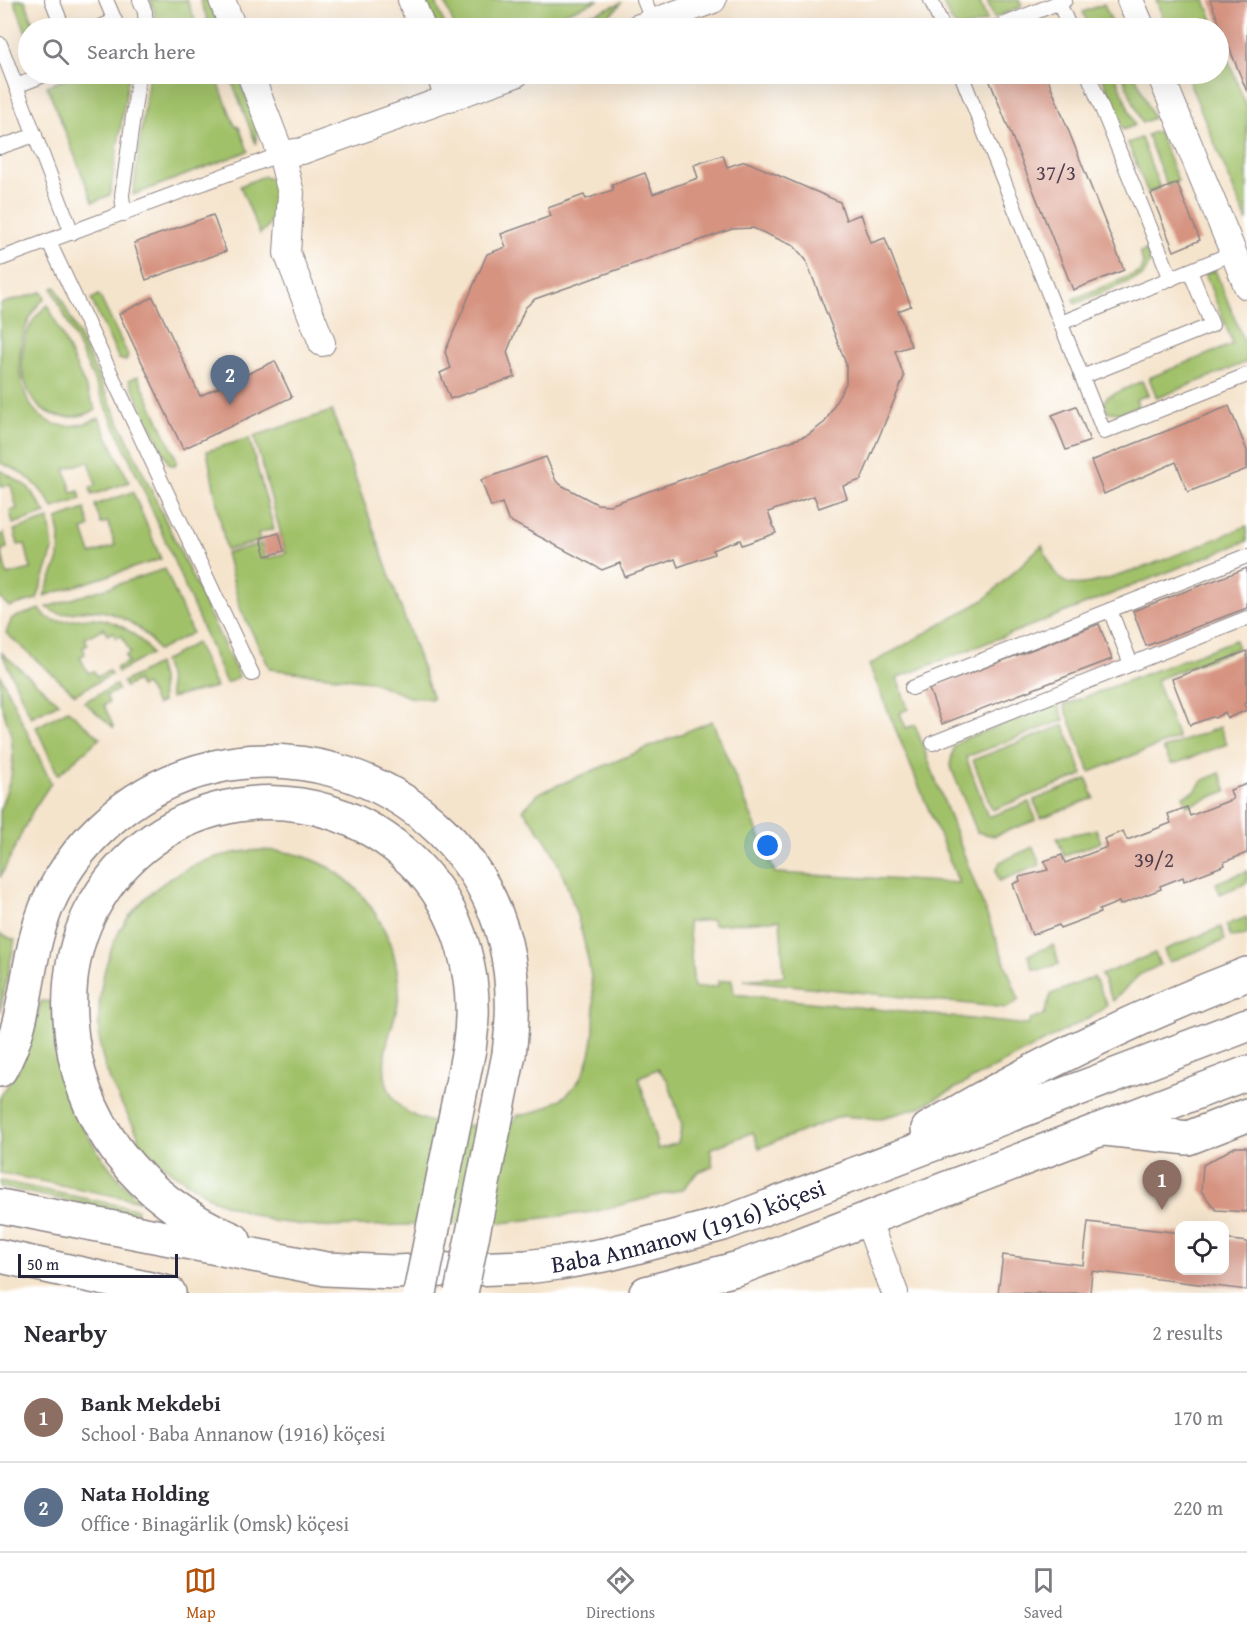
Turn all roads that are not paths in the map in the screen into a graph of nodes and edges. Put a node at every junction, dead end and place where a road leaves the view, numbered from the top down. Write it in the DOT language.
graph roads {
  1 [pos="52,0"];
  2 [pos="106,0"];
  3 [pos="140,0"];
  4 [pos="222,0"];
  5 [pos="411,0"];
  6 [pos="713,0"];
  7 [pos="931,0"];
  8 [pos="1130,0"];
  9 [pos="1062,1"];
  10 [pos="645,17"];
  11 [pos="59,18"];
  12 [pos="113,18"];
  13 [pos="145,18"];
  14 [pos="229,18"];
  15 [pos="418,18"];
  16 [pos="939,18"];
  17 [pos="1020,18"];
  18 [pos="1067,18"];
  19 [pos="1138,18"];
  20 [pos="0,44"];
  21 [pos="21,84"];
  22 [pos="138,84"];
  23 [pos="254,84"];
  24 [pos="443,84"];
  25 [pos="489,84"];
  26 [pos="965,84"];
  27 [pos="1092,84"];
  28 [pos="1164,84"];
  29 [pos="16,86"];
  30 [pos="448,99"];
  31 [pos="35,135"];
  32 [pos="0,147"];
  33 [pos="281,153"];
  34 [pos="124,214"];
  35 [pos="72,233"];
  36 [pos="50,242"];
  37 [pos="1233,253"];
  38 [pos="0,259"];
  39 [pos="1190,271"];
  40 [pos="1170,279"];
  41 [pos="1246,281"];
  42 [pos="1061,323"];
  43 [pos="322,343"];
  44 [pos="1247,375"];
  45 [pos="1082,377"];
  46 [pos="1247,556"];
  47 [pos="1110,610"];
  48 [pos="1247,618"];
  49 [pos="1131,664"];
  50 [pos="252,674"];
  51 [pos="912,688"];
  52 [pos="933,743"];
  53 [pos="1247,974"];
  54 [pos="1246,1026"];
  55 [pos="0,1070"];
  56 [pos="1247,1072"];
  57 [pos="1247,1115"];
  58 [pos="1097,1129"];
  59 [pos="852,1174"];
  60 [pos="0,1206"];
  61 [pos="867,1219"];
  62 [pos="0,1256"];
  63 [pos="286,1262"];
  64 [pos="44,1265"];
  65 [pos="739,1268"];
  66 [pos="105,1293"];
  67 [pos="169,1293"];
  68 [pos="420,1293"];
  69 [pos="461,1293"];
  70 [pos="646,1293"];
  71 [pos="708,1293"];
  72 [pos="896,1293"];
  1 -- 11 [label="lane"];
  2 -- 12 [label="lane"];
  3 -- 13 [label="lane"];
  4 -- 14 [label="street"];
  5 -- 15 [label="street"];
  6 -- 10 [label="street"];
  7 -- 16 [label="lane"];
  8 -- 19 [label="street"];
  9 -- 17 [label="lane"];
  9 -- 18 [label="lane"];
  20 -- 29 [label="lane"];
  21 -- 29 [label="lane"];
  22 -- 34 [label="lane"];
  23 -- 33 [label="street"];
  24 -- 30 [label="street"];
  25 -- 30 [label="street"];
  26 -- 42 [label="lane"];
  27 -- 40 [label="lane"];
  28 -- 37 [label="street"];
  29 -- 31 [label="lane"];
  30 -- 33 [label="street"];
  31 -- 32 [label="lane"];
  31 -- 35 [label="lane"];
  33 -- 34 [label="lane"];
  33 -- 43 [label="street"];
  34 -- 35 [label="lane"];
  35 -- 36 [label="lane"];
  36 -- 38 [label="lane"];
  36 -- 50 [label="lane"];
  37 -- 39 [label="lane"];
  37 -- 41 [label="street"];
  39 -- 40 [label="lane"];
  39 -- 45 [label="lane"];
  40 -- 42 [label="lane"];
  42 -- 45 [label="lane"];
  44 -- 45 [label="lane"];
  46 -- 47 [label="lane"];
  47 -- 49 [label="lane"];
  47 -- 51 [label="lane"];
  48 -- 49 [label="lane"];
  49 -- 52 [label="lane"];
  53 -- 59 [label="main road"];
  54 -- 59 [label="main road, Baba Annanow (1916) köçesi"];
  55 -- 69 [label="main road, bridge"];
  56 -- 58 [label="main road, Baba Annanow (1916) köçesi"];
  57 -- 58 [label="main road"];
  58 -- 61 [label="main road, Baba Annanow (1916) köçesi"];
  59 -- 63 [label="main road, Baba Annanow (1916) köçesi"];
  60 -- 63 [label="main road, Baba Annanow (1916) köçesi"];
  61 -- 65 [label="main road, Baba Annanow (1916) köçesi"];
  61 -- 72 [label="street"];
  62 -- 64 [label="main road"];
  63 -- 68 [label="main road, bridge"];
  64 -- 66 [label="main road"];
  64 -- 67 [label="main road"];
  65 -- 70 [label="main road, Baba Annanow (1916) köçesi"];
  65 -- 71 [label="main road"];
}
